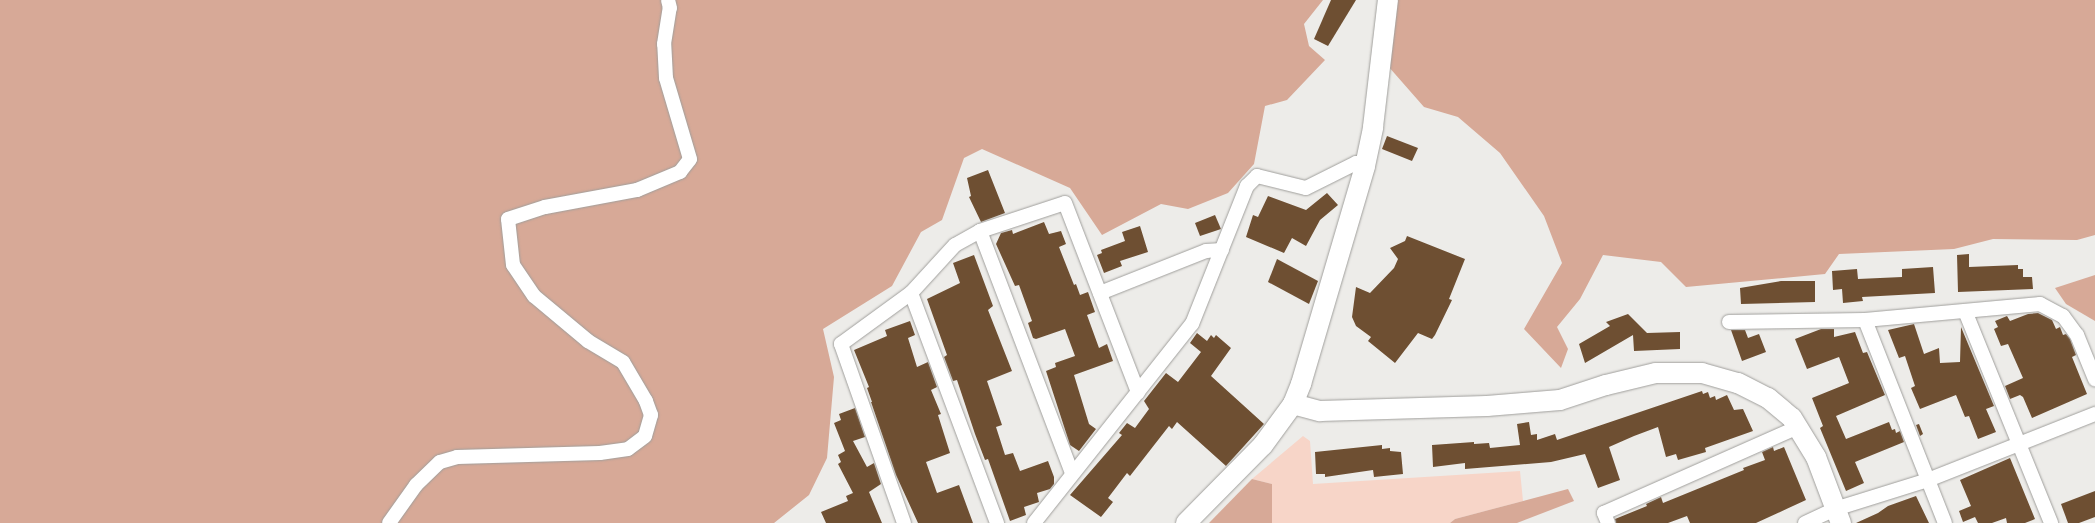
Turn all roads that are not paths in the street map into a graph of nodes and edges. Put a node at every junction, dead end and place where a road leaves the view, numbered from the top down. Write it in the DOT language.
graph roads {
  1 [pos="668,0"];
  2 [pos="1388,0"];
  3 [pos="1365,166"];
  4 [pos="980,232"];
  5 [pos="1222,250"];
  6 [pos="911,293"];
  7 [pos="1100,293"];
  8 [pos="1965,311"];
  9 [pos="1865,320"];
  10 [pos="1729,322"];
  11 [pos="2095,379"];
  12 [pos="1138,392"];
  13 [pos="1293,404"];
  14 [pos="2095,414"];
  15 [pos="1798,428"];
  16 [pos="2019,444"];
  17 [pos="1072,473"];
  18 [pos="1928,480"];
  19 [pos="1838,516"];
  20 [pos="389,523"];
  21 [pos="904,523"];
  22 [pos="997,523"];
  23 [pos="1034,523"];
  24 [pos="1186,523"];
  25 [pos="1608,523"];
  26 [pos="1805,523"];
  27 [pos="1945,523"];
  28 [pos="2051,523"];
  1 -- 20 [label="street"];
  2 -- 3 [label="street"];
  3 -- 5 [label="street"];
  3 -- 13 [label="street"];
  4 -- 6 [label="street"];
  4 -- 7 [label="street"];
  4 -- 17 [label="street"];
  5 -- 7 [label="street"];
  5 -- 12 [label="street"];
  6 -- 21 [label="street"];
  6 -- 22 [label="street"];
  7 -- 12 [label="street"];
  8 -- 9 [label="street"];
  8 -- 11 [label="street"];
  8 -- 16 [label="street"];
  9 -- 10 [label="street"];
  9 -- 18 [label="street"];
  12 -- 17 [label="street"];
  13 -- 15 [label="street"];
  13 -- 24 [label="street"];
  14 -- 16 [label="street"];
  15 -- 19 [label="street"];
  15 -- 25 [label="street"];
  16 -- 18 [label="street"];
  16 -- 28 [label="street"];
  17 -- 23 [label="street"];
  18 -- 19 [label="street"];
  18 -- 27 [label="street"];
  19 -- 26 [label="street"];
}
